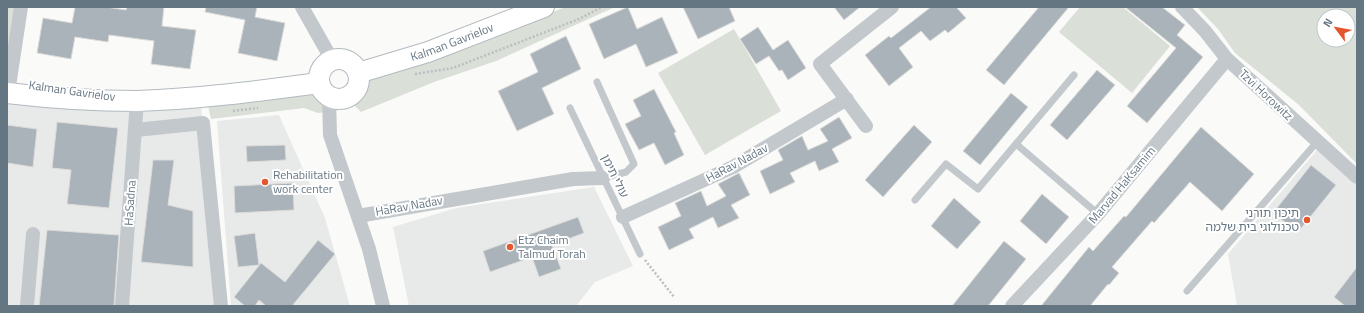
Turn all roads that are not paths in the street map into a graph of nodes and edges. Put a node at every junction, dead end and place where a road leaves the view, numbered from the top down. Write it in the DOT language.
graph roads {
  1 [pos="21,7"];
  2 [pos="302,7"];
  3 [pos="544,7"];
  4 [pos="892,7"];
  5 [pos="1182,7"];
  6 [pos="1227,59"];
  7 [pos="332,60"];
  8 [pos="358,73"];
  9 [pos="1074,75"];
  10 [pos="597,82"];
  11 [pos="8,87"];
  12 [pos="324,90"];
  13 [pos="847,99"];
  14 [pos="137,100"];
  15 [pos="570,108"];
  16 [pos="866,126"];
  17 [pos="136,130"];
  18 [pos="1317,142"];
  19 [pos="1016,144"];
  20 [pos="1357,177"];
  21 [pos="603,178"];
  22 [pos="915,200"];
  23 [pos="1098,214"];
  24 [pos="358,216"];
  25 [pos="622,218"];
  26 [pos="33,234"];
  27 [pos="640,254"];
  28 [pos="1187,292"];
  29 [pos="27,306"];
  30 [pos="122,306"];
  31 [pos="221,306"];
  32 [pos="383,306"];
  33 [pos="1012,306"];
  1 -- 11 [label="street"];
  2 -- 7 [label="street"];
  3 -- 8 [label="street, Kalman Gavrielov"];
  4 -- 13 [label="street"];
  5 -- 6 [label="street, Tzvi Horowitz"];
  6 -- 18 [label="street, Tzvi Horowitz"];
  6 -- 23 [label="street, Marvad HaKsamim"];
  7 -- 8 [label="street"];
  7 -- 12 [label="street"];
  8 -- 12 [label="street"];
  9 -- 19 [label="lane"];
  10 -- 21 [label="lane"];
  11 -- 14 [label="street, Kalman Gavrielov"];
  12 -- 14 [label="street, Kalman Gavrielov"];
  12 -- 24 [label="street"];
  13 -- 16 [label="street"];
  13 -- 25 [label="street, HaRav Nadav"];
  14 -- 17 [label="street, HaSadna"];
  15 -- 21 [label="lane, עולי תימן"];
  17 -- 30 [label="street, HaSadna"];
  17 -- 31 [label="street"];
  18 -- 20 [label="street, Tzvi Horowitz"];
  18 -- 28 [label="lane"];
  19 -- 22 [label="lane"];
  19 -- 23 [label="lane"];
  21 -- 24 [label="street, HaRav Nadav"];
  21 -- 25 [label="lane, עולי תימן"];
  23 -- 33 [label="street, Marvad HaKsamim"];
  24 -- 32 [label="street"];
  25 -- 27 [label="lane, עולי תימן"];
  26 -- 29 [label="street"];
}
